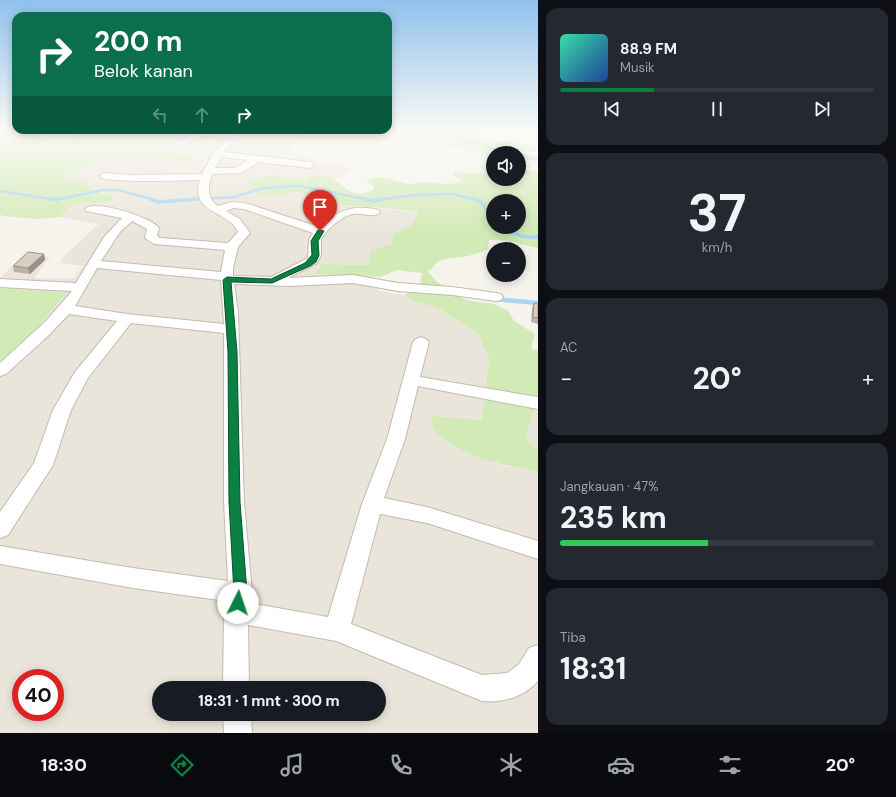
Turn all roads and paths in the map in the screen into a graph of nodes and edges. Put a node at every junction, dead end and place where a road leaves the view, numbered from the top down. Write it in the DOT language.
graph roads {
  1 [pos="212,165"];
  2 [pos="248,165"];
  3 [pos="208,174"];
  4 [pos="104,176"];
  5 [pos="210,203"];
  6 [pos="90,209"];
  7 [pos="375,212"];
  8 [pos="129,218"];
  9 [pos="320,231"];
  10 [pos="232,247"];
  11 [pos="94,264"];
  12 [pos="227,278"];
  13 [pos="272,281"];
  14 [pos="0,283"];
  15 [pos="80,287"];
  16 [pos="496,297"];
  17 [pos="66,308"];
  18 [pos="127,318"];
  19 [pos="231,329"];
  20 [pos="421,342"];
  21 [pos="0,371"];
  22 [pos="411,380"];
  23 [pos="538,403"];
  24 [pos="372,504"];
  25 [pos="0,528"];
  26 [pos="538,550"];
  27 [pos="0,554"];
  28 [pos="238,603"];
  29 [pos="337,630"];
  30 [pos="538,657"];
  31 [pos="236,681"];
  32 [pos="237,721"];
  33 [pos="238,733"];
  1 -- 3 [label="street"];
  2 -- 3 [label="street"];
  3 -- 4 [label="street"];
  3 -- 5 [label="street"];
  5 -- 9 [label="street"];
  5 -- 10 [label="street"];
  6 -- 8 [label="street"];
  7 -- 9 [label="street"];
  8 -- 10 [label="street"];
  8 -- 11 [label="street"];
  9 -- 13 [label="street"];
  10 -- 12 [label="street"];
  11 -- 12 [label="street"];
  11 -- 15 [label="street"];
  12 -- 13 [label="street"];
  12 -- 19 [label="street"];
  13 -- 16 [label="street"];
  14 -- 15 [label="street"];
  15 -- 17 [label="street"];
  17 -- 18 [label="street"];
  17 -- 21 [label="street"];
  18 -- 19 [label="street"];
  18 -- 25 [label="street"];
  19 -- 28 [label="street"];
  20 -- 22 [label="street"];
  22 -- 23 [label="street"];
  22 -- 24 [label="street"];
  24 -- 26 [label="street"];
  24 -- 29 [label="street"];
  27 -- 28 [label="street"];
  28 -- 29 [label="street"];
  28 -- 31 [label="street"];
  29 -- 30 [label="street"];
  32 -- 33 [label="street"];
}
